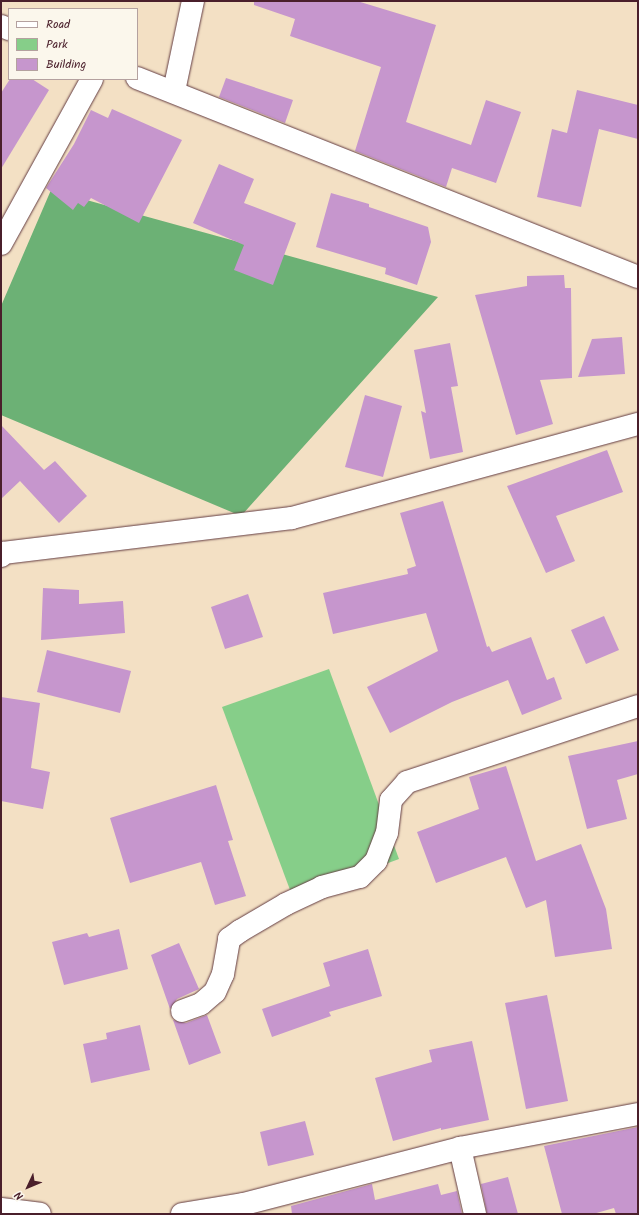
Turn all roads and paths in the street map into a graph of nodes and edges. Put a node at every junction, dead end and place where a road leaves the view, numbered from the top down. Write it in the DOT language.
graph roads {
  1 [pos="193,1"];
  2 [pos="138,78"];
  3 [pos="91,80"];
  4 [pos="174,90"];
  5 [pos="1,244"];
  6 [pos="638,277"];
  7 [pos="638,424"];
  8 [pos="2,554"];
  9 [pos="638,706"];
  10 [pos="182,1012"];
  11 [pos="638,1114"];
  12 [pos="460,1148"];
  13 [pos="1,1209"];
  14 [pos="207,1213"];
  15 [pos="40,1214"];
  16 [pos="182,1214"];
  17 [pos="475,1214"];
  1 -- 4 [label="street"];
  2 -- 4 [label="street"];
  3 -- 5 [label="street"];
  4 -- 6 [label="street"];
  7 -- 8 [label="street"];
  9 -- 10 [label="street"];
  11 -- 12 [label="street"];
  12 -- 14 [label="street"];
  12 -- 17 [label="street"];
  13 -- 15 [label="street"];
  14 -- 16 [label="street"];
}
